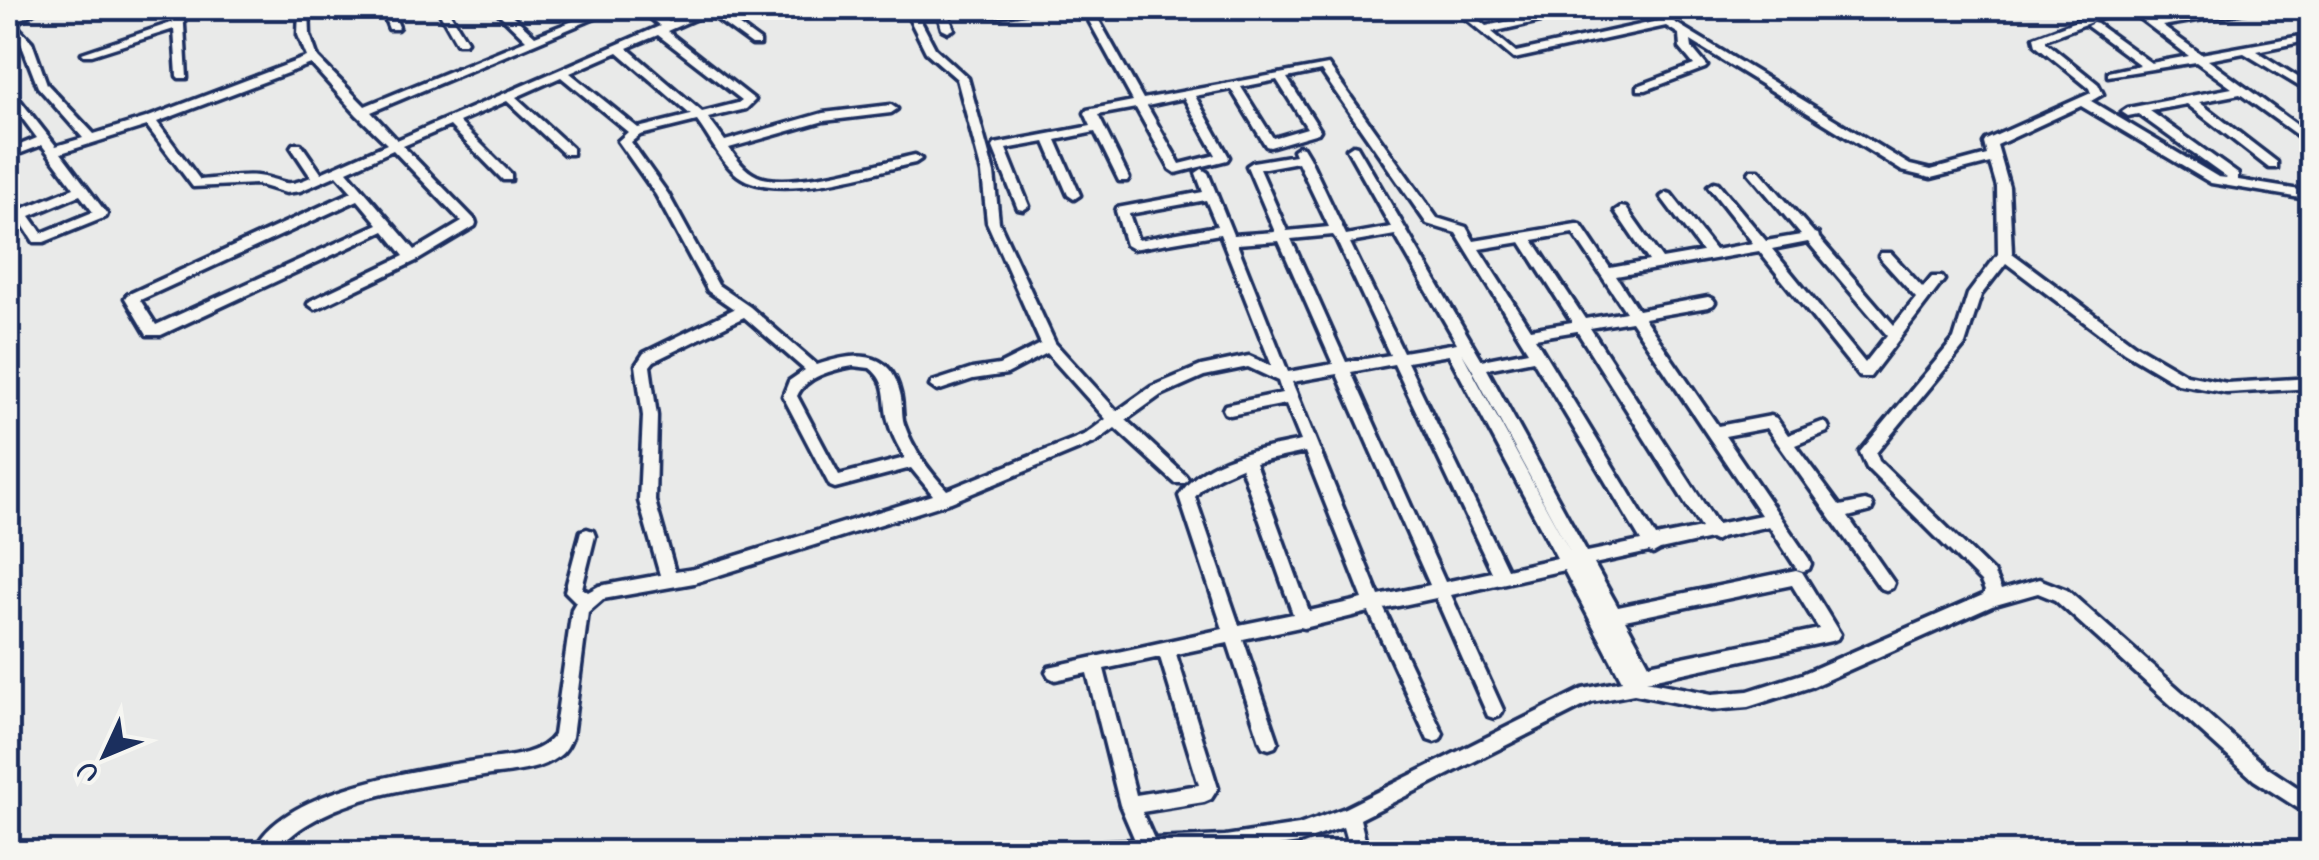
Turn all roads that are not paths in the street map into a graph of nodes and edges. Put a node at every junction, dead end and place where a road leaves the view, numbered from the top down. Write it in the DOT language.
graph roads {
  1 [pos="35,8"];
  2 [pos="178,8"];
  3 [pos="304,8"];
  4 [pos="386,8"];
  5 [pos="442,8"];
  6 [pos="498,8"];
  7 [pos="572,8"];
  8 [pos="614,8"];
  9 [pos="644,8"];
  10 [pos="709,8"];
  11 [pos="909,8"];
  12 [pos="966,8"];
  13 [pos="988,8"];
  14 [pos="1029,8"];
  15 [pos="1088,8"];
  16 [pos="1458,8"];
  17 [pos="1584,8"];
  18 [pos="1644,8"];
  19 [pos="2120,8"];
  20 [pos="2131,8"];
  21 [pos="2251,8"];
  22 [pos="586,19"];
  23 [pos="1669,22"];
  24 [pos="8,23"];
  25 [pos="176,24"];
  26 [pos="2152,24"];
  27 [pos="2093,26"];
  28 [pos="393,27"];
  29 [pos="663,28"];
  30 [pos="948,29"];
  31 [pos="1484,30"];
  32 [pos="1684,32"];
  33 [pos="2312,37"];
  34 [pos="534,40"];
  35 [pos="461,41"];
  36 [pos="756,44"];
  37 [pos="618,48"];
  38 [pos="2246,49"];
  39 [pos="88,53"];
  40 [pos="2198,58"];
  41 [pos="313,59"];
  42 [pos="2149,67"];
  43 [pos="562,72"];
  44 [pos="2112,74"];
  45 [pos="183,76"];
  46 [pos="1280,76"];
  47 [pos="2305,81"];
  48 [pos="1234,85"];
  49 [pos="1642,88"];
  50 [pos="2242,90"];
  51 [pos="2312,91"];
  52 [pos="8,92"];
  53 [pos="1188,94"];
  54 [pos="508,95"];
  55 [pos="2189,100"];
  56 [pos="2085,103"];
  57 [pos="1138,104"];
  58 [pos="892,109"];
  59 [pos="360,112"];
  60 [pos="26,116"];
  61 [pos="700,117"];
  62 [pos="451,120"];
  63 [pos="150,122"];
  64 [pos="8,123"];
  65 [pos="1098,128"];
  66 [pos="636,132"];
  67 [pos="90,138"];
  68 [pos="1049,138"];
  69 [pos="2312,142"];
  70 [pos="48,146"];
  71 [pos="394,146"];
  72 [pos="722,146"];
  73 [pos="297,147"];
  74 [pos="1353,149"];
  75 [pos="568,152"];
  76 [pos="8,154"];
  77 [pos="1992,158"];
  78 [pos="914,159"];
  79 [pos="2273,165"];
  80 [pos="339,169"];
  81 [pos="1202,173"];
  82 [pos="1755,174"];
  83 [pos="507,177"];
  84 [pos="318,178"];
  85 [pos="1123,178"];
  86 [pos="2234,178"];
  87 [pos="1714,186"];
  88 [pos="83,190"];
  89 [pos="357,195"];
  90 [pos="1074,195"];
  91 [pos="1211,195"];
  92 [pos="2312,196"];
  93 [pos="1667,197"];
  94 [pos="1023,206"];
  95 [pos="1621,211"];
  96 [pos="384,226"];
  97 [pos="1398,230"];
  98 [pos="1228,235"];
  99 [pos="1339,235"];
  100 [pos="1283,236"];
  101 [pos="1525,237"];
  102 [pos="1813,237"];
  103 [pos="1471,246"];
  104 [pos="1761,246"];
  105 [pos="1712,255"];
  106 [pos="2005,255"];
  107 [pos="1886,256"];
  108 [pos="413,257"];
  109 [pos="1658,264"];
  110 [pos="1608,274"];
  111 [pos="1936,280"];
  112 [pos="1923,297"];
  113 [pos="1708,302"];
  114 [pos="315,304"];
  115 [pos="745,310"];
  116 [pos="1635,315"];
  117 [pos="1579,325"];
  118 [pos="1526,334"];
  119 [pos="1895,334"];
  120 [pos="1050,346"];
  121 [pos="1460,348"];
  122 [pos="1537,354"];
  123 [pos="1399,358"];
  124 [pos="1478,366"];
  125 [pos="1341,368"];
  126 [pos="815,371"];
  127 [pos="1284,378"];
  128 [pos="2312,383"];
  129 [pos="937,386"];
  130 [pos="1292,397"];
  131 [pos="1230,409"];
  132 [pos="1116,420"];
  133 [pos="1822,428"];
  134 [pos="1714,432"];
  135 [pos="1786,442"];
  136 [pos="1311,445"];
  137 [pos="1246,460"];
  138 [pos="912,462"];
  139 [pos="1180,479"];
  140 [pos="944,498"];
  141 [pos="1864,507"];
  142 [pos="1836,512"];
  143 [pos="1773,519"];
  144 [pos="1714,534"];
  145 [pos="587,536"];
  146 [pos="1652,546"];
  147 [pos="1576,563"];
  148 [pos="1804,564"];
  149 [pos="1503,577"];
  150 [pos="670,582"];
  151 [pos="1886,584"];
  152 [pos="1441,592"];
  153 [pos="586,600"];
  154 [pos="1990,600"];
  155 [pos="1374,605"];
  156 [pos="1612,615"];
  157 [pos="1304,621"];
  158 [pos="1234,634"];
  159 [pos="1166,649"];
  160 [pos="1094,665"];
  161 [pos="1055,672"];
  162 [pos="1634,686"];
  163 [pos="1494,710"];
  164 [pos="1434,734"];
  165 [pos="1269,741"];
  166 [pos="1129,805"];
  167 [pos="2312,808"];
  168 [pos="1350,815"];
  169 [pos="1149,850"];
  170 [pos="263,852"];
  171 [pos="1067,852"];
  172 [pos="1359,852"];
  1 -- 24 [label="street"];
  2 -- 25 [label="street"];
  3 -- 41 [label="street"];
  4 -- 28 [label="street"];
  5 -- 35 [label="street"];
  6 -- 34 [label="street"];
  7 -- 22 [label="street"];
  8 -- 22 [label="street"];
  9 -- 29 [label="street"];
  10 -- 29 [label="street"];
  10 -- 36 [label="street"];
  11 -- 120 [label="street"];
  12 -- 30 [label="street"];
  13 -- 14 [label="street"];
  15 -- 57 [label="street"];
  16 -- 31 [label="street"];
  17 -- 31 [label="street"];
  18 -- 23 [label="street"];
  19 -- 56 [label="street"];
  20 -- 26 [label="street"];
  21 -- 26 [label="street"];
  22 -- 34 [label="street"];
  23 -- 31 [label="street"];
  23 -- 32 [label="street"];
  24 -- 67 [label="street"];
  25 -- 39 [label="street"];
  25 -- 45 [label="street"];
  26 -- 40 [label="street"];
  27 -- 42 [label="street"];
  29 -- 37 [label="street"];
  29 -- 61 [label="street"];
  32 -- 49 [label="street"];
  32 -- 77 [label="street"];
  33 -- 38 [label="street"];
  34 -- 59 [label="street"];
  37 -- 43 [label="street"];
  37 -- 61 [label="street"];
  38 -- 40 [label="street"];
  38 -- 47 [label="street"];
  40 -- 42 [label="street"];
  40 -- 50 [label="street"];
  41 -- 59 [label="street"];
  41 -- 63 [label="street"];
  42 -- 44 [label="street"];
  43 -- 54 [label="street"];
  43 -- 66 [label="street"];
  46 -- 48 [label="street"];
  46 -- 48 [label="street"];
  46 -- 103 [label="street"];
  47 -- 51 [label="street"];
  48 -- 53 [label="street"];
  50 -- 55 [label="street"];
  50 -- 69 [label="street"];
  52 -- 60 [label="street"];
  53 -- 57 [label="street"];
  53 -- 57 [label="street"];
  54 -- 62 [label="street"];
  54 -- 75 [label="street"];
  55 -- 79 [label="street"];
  55 -- 86 [label="street"];
  56 -- 77 [label="street"];
  56 -- 92 [label="street"];
  57 -- 65 [label="street"];
  58 -- 72 [label="street"];
  59 -- 71 [label="street"];
  60 -- 64 [label="street"];
  60 -- 70 [label="street"];
  61 -- 66 [label="street"];
  61 -- 72 [label="street"];
  62 -- 71 [label="street"];
  62 -- 83 [label="street"];
  63 -- 67 [label="street"];
  63 -- 84 [label="street"];
  65 -- 68 [label="street"];
  65 -- 85 [label="street"];
  66 -- 115 [label="street"];
  67 -- 70 [label="street"];
  68 -- 90 [label="street"];
  68 -- 94 [label="street"];
  70 -- 76 [label="street"];
  70 -- 88 [label="street"];
  71 -- 80 [label="street"];
  71 -- 108 [label="street"];
  72 -- 78 [label="street"];
  73 -- 84 [label="street"];
  74 -- 97 [label="street"];
  77 -- 106 [label="street"];
  80 -- 84 [label="street"];
  80 -- 89 [label="street"];
  81 -- 91 [label="street"];
  82 -- 102 [label="street"];
  87 -- 104 [label="street"];
  88 -- 88 [label="street"];
  89 -- 96 [label="street"];
  89 -- 96 [label="street"];
  91 -- 98 [label="street"];
  91 -- 98 [label="street"];
  93 -- 105 [label="street"];
  95 -- 109 [label="street"];
  96 -- 108 [label="street"];
  97 -- 99 [label="street"];
  97 -- 121 [label="street"];
  98 -- 100 [label="street"];
  98 -- 127 [label="street"];
  99 -- 100 [label="street"];
  99 -- 100 [label="street"];
  99 -- 123 [label="street"];
  100 -- 125 [label="street"];
  101 -- 103 [label="street"];
  101 -- 110 [label="street"];
  101 -- 117 [label="street"];
  102 -- 104 [label="street"];
  102 -- 119 [label="street"];
  103 -- 118 [label="street"];
  104 -- 105 [label="street"];
  104 -- 119 [label="street"];
  105 -- 109 [label="street"];
  106 -- 128 [label="street"];
  106 -- 154 [label="street"];
  107 -- 112 [label="street"];
  108 -- 114 [label="street"];
  109 -- 110 [label="street"];
  110 -- 116 [label="street"];
  111 -- 112 [label="street"];
  112 -- 119 [label="street"];
  113 -- 116 [label="street"];
  115 -- 126 [label="street"];
  115 -- 150 [label="street"];
  116 -- 117 [label="street"];
  116 -- 134 [label="street"];
  117 -- 118 [label="street"];
  117 -- 144 [label="street"];
  118 -- 122 [label="street"];
  120 -- 129 [label="street"];
  120 -- 132 [label="street"];
  121 -- 123 [label="street"];
  121 -- 124 [label="street"];
  121 -- 147 [label="street"];
  122 -- 124 [label="street"];
  122 -- 146 [label="street"];
  123 -- 125 [label="street"];
  123 -- 149 [label="street"];
  124 -- 147 [label="street"];
  125 -- 127 [label="street"];
  125 -- 152 [label="street"];
  126 -- 138 [label="street"];
  126 -- 138 [label="street"];
  127 -- 130 [label="street"];
  127 -- 132 [label="street"];
  130 -- 131 [label="street"];
  130 -- 136 [label="street"];
  132 -- 139 [label="street"];
  132 -- 140 [label="street"];
  133 -- 135 [label="street"];
  134 -- 135 [label="street"];
  134 -- 143 [label="street"];
  135 -- 142 [label="street"];
  136 -- 137 [label="street"];
  136 -- 155 [label="street"];
  137 -- 157 [label="street"];
  137 -- 158 [label="street"];
  138 -- 140 [label="street"];
  140 -- 150 [label="street"];
  141 -- 142 [label="street"];
  142 -- 151 [label="street"];
  143 -- 144 [label="street"];
  143 -- 148 [label="street"];
  144 -- 146 [label="street"];
  145 -- 153 [label="street"];
  146 -- 147 [label="street"];
  147 -- 149 [label="street"];
  147 -- 156 [label="street"];
  147 -- 162 [label="street"];
  149 -- 152 [label="street"];
  150 -- 153 [label="street"];
  152 -- 155 [label="street"];
  152 -- 163 [label="street"];
  153 -- 170 [label="street"];
  154 -- 162 [label="street"];
  154 -- 167 [label="street"];
  155 -- 157 [label="street"];
  155 -- 164 [label="street"];
  156 -- 156 [label="street"];
  157 -- 158 [label="street"];
  158 -- 159 [label="street"];
  158 -- 165 [label="street"];
  159 -- 160 [label="street"];
  159 -- 166 [label="street"];
  160 -- 161 [label="street"];
  160 -- 166 [label="street"];
  162 -- 168 [label="street"];
  166 -- 169 [label="street"];
  168 -- 169 [label="street"];
  168 -- 172 [label="street"];
  169 -- 171 [label="street"];
}
